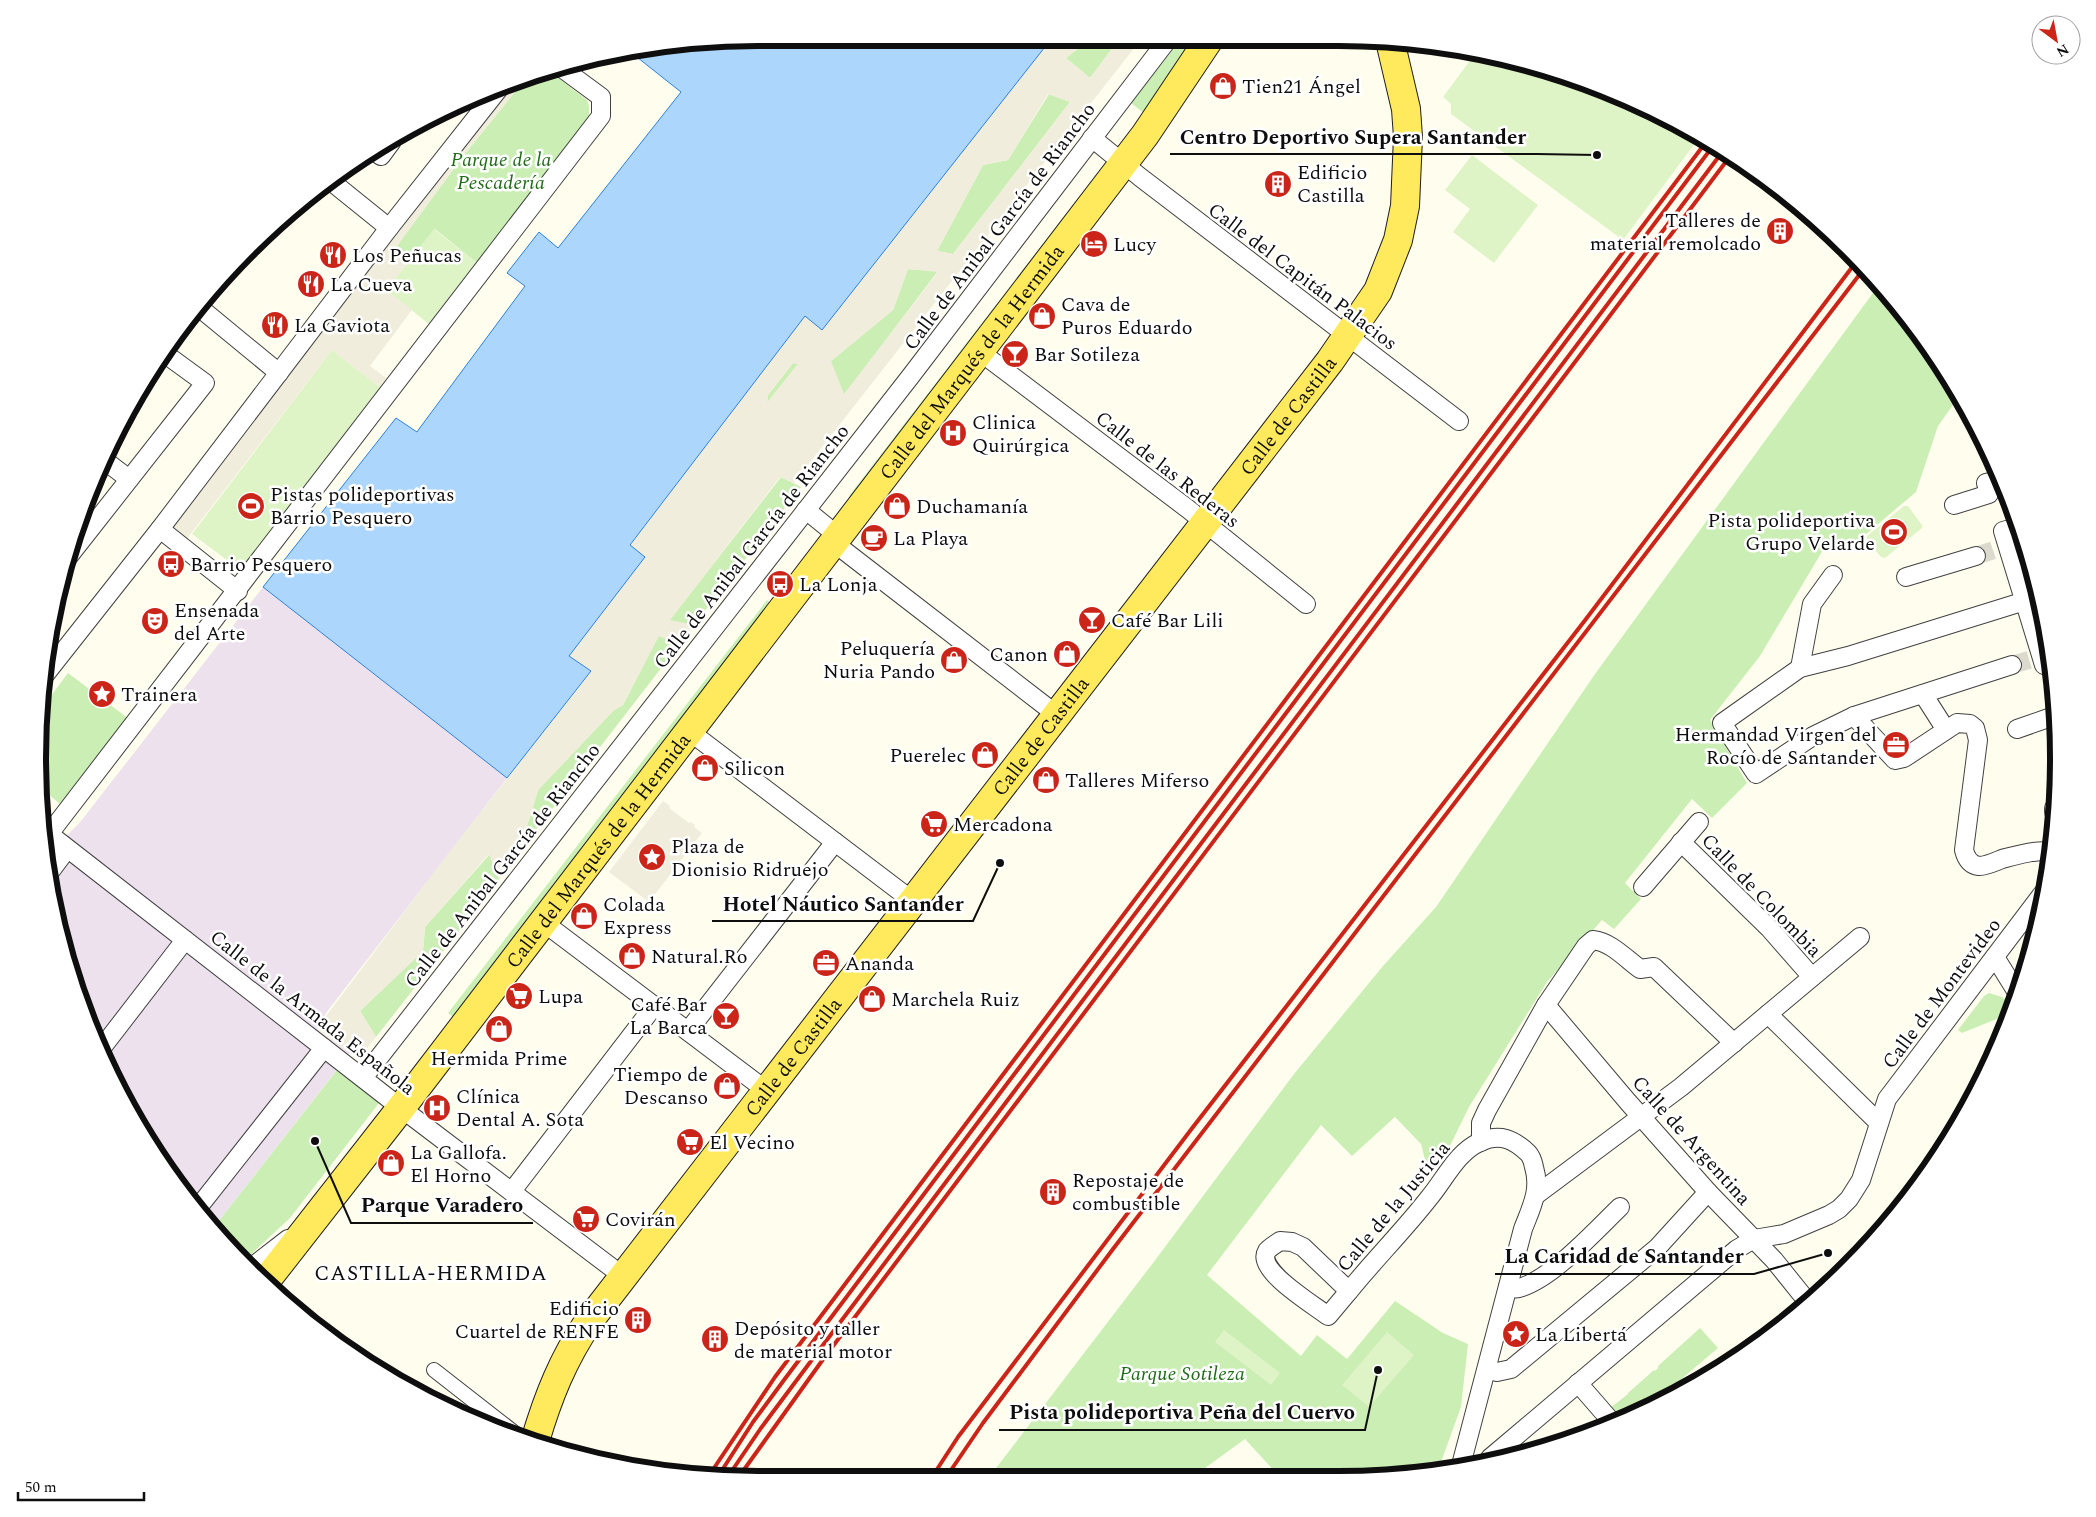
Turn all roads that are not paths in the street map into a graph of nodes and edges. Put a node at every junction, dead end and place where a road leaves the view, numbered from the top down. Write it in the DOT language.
graph roads {
  1 [pos="1163,46"];
  2 [pos="1205,46"];
  3 [pos="1222,46"];
  4 [pos="1377,48"];
  5 [pos="1392,49"];
  6 [pos="568,73"];
  7 [pos="492,98"];
  8 [pos="1150,128"];
  9 [pos="1092,138"];
  10 [pos="1408,151"];
  11 [pos="1123,164"];
  12 [pos="336,185"];
  13 [pos="389,228"];
  14 [pos="204,311"];
  15 [pos="1349,336"];
  16 [pos="979,351"];
  17 [pos="170,357"];
  18 [pos="279,373"];
  19 [pos="1458,421"];
  20 [pos="110,465"];
  21 [pos="129,479"];
  22 [pos="1994,481"];
  23 [pos="1954,505"];
  24 [pos="806,510"];
  25 [pos="1205,522"];
  26 [pos="160,529"];
  27 [pos="2011,529"];
  28 [pos="836,539"];
  29 [pos="81,541"];
  30 [pos="1976,556"];
  31 [pos="1834,575"];
  32 [pos="1906,577"];
  33 [pos="238,591"];
  34 [pos="2025,601"];
  35 [pos="1306,604"];
  36 [pos="55,649"];
  37 [pos="2041,660"];
  38 [pos="2012,666"];
  39 [pos="1800,668"];
  40 [pos="1922,694"];
  41 [pos="1057,715"];
  42 [pos="1854,716"];
  43 [pos="2048,718"];
  44 [pos="2016,729"];
  45 [pos="1946,730"];
  46 [pos="698,738"];
  47 [pos="1700,822"];
  48 [pos="50,828"];
  49 [pos="51,835"];
  50 [pos="834,842"];
  51 [pos="1681,842"];
  52 [pos="67,849"];
  53 [pos="2044,851"];
  54 [pos="55,866"];
  55 [pos="1642,887"];
  56 [pos="914,902"];
  57 [pos="2034,905"];
  58 [pos="543,922"];
  59 [pos="1860,937"];
  60 [pos="185,940"];
  61 [pos="1995,957"];
  62 [pos="1812,977"];
  63 [pos="2013,985"];
  64 [pos="1546,1005"];
  65 [pos="654,1006"];
  66 [pos="1768,1014"];
  67 [pos="688,1032"];
  68 [pos="106,1043"];
  69 [pos="1734,1043"];
  70 [pos="324,1048"];
  71 [pos="363,1078"];
  72 [pos="767,1091"];
  73 [pos="401,1108"];
  74 [pos="1642,1116"];
  75 [pos="1878,1122"];
  76 [pos="1481,1142"];
  77 [pos="512,1191"];
  78 [pos="1708,1192"];
  79 [pos="1536,1195"];
  80 [pos="202,1203"];
  81 [pos="1620,1208"];
  82 [pos="319,1213"];
  83 [pos="1754,1239"];
  84 [pos="257,1264"];
  85 [pos="270,1276"];
  86 [pos="624,1277"];
  87 [pos="1508,1287"];
  88 [pos="1349,1291"];
  89 [pos="1804,1296"];
  90 [pos="434,1370"];
  91 [pos="1488,1370"];
  92 [pos="1578,1383"];
  93 [pos="1604,1419"];
  94 [pos="501,1423"];
  95 [pos="537,1435"];
  96 [pos="1497,1452"];
  97 [pos="1463,1459"];
  1 -- 9 [label="street, Calle de Anibal García de Riancho"];
  2 -- 8 [label="main road, Calle del Marqués de la Hermida"];
  3 -- 8 [label="main road"];
  4 -- 10 [label="main road"];
  5 -- 10 [label="main road, Calle de Castilla"];
  6 -- 33 [label="street"];
  7 -- 13 [label="street"];
  8 -- 11 [label="main road, Calle del Marqués de la Hermida"];
  9 -- 11 [label="street"];
  9 -- 24 [label="street, Calle de Anibal García de Riancho"];
  10 -- 15 [label="main road, Calle de Castilla"];
  11 -- 15 [label="street, Calle del Capitán Palacios"];
  11 -- 16 [label="main road, Calle del Marqués de la Hermida"];
  12 -- 13 [label="street"];
  13 -- 18 [label="street"];
  14 -- 18 [label="street"];
  15 -- 19 [label="street, Calle del Capitán Palacios"];
  15 -- 25 [label="main road, Calle de Castilla"];
  16 -- 25 [label="street, Calle de las Rederas"];
  16 -- 28 [label="main road, Calle del Marqués de la Hermida"];
  17 -- 21 [label="street"];
  18 -- 26 [label="street"];
  20 -- 21 [label="street"];
  21 -- 29 [label="street"];
  22 -- 23 [label="street"];
  24 -- 28 [label="street"];
  24 -- 71 [label="street, Calle de Anibal García de Riancho"];
  25 -- 35 [label="street, Calle de las Rederas"];
  25 -- 41 [label="main road, Calle de Castilla"];
  26 -- 33 [label="street"];
  26 -- 36 [label="street"];
  27 -- 34 [label="street"];
  28 -- 41 [label="street"];
  28 -- 46 [label="main road, Calle del Marqués de la Hermida"];
  30 -- 32 [label="street"];
  31 -- 39 [label="street"];
  33 -- 48 [label="street"];
  34 -- 37 [label="street"];
  34 -- 39 [label="street"];
  38 -- 40 [label="street"];
  39 -- 42 [label="street"];
  40 -- 42 [label="street"];
  40 -- 45 [label="street"];
  41 -- 56 [label="main road, Calle de Castilla"];
  42 -- 45 [label="street"];
  43 -- 44 [label="street"];
  45 -- 53 [label="street"];
  46 -- 50 [label="street"];
  46 -- 58 [label="main road, Calle del Marqués de la Hermida"];
  47 -- 51 [label="street, Calle de Colombia"];
  49 -- 52 [label="street, Calle de la Armada Española"];
  50 -- 56 [label="street"];
  50 -- 67 [label="street"];
  51 -- 55 [label="street, Calle de Colombia"];
  51 -- 62 [label="street, Calle de Colombia"];
  52 -- 54 [label="street"];
  52 -- 60 [label="street, Calle de la Armada Española"];
  56 -- 72 [label="main road, Calle de Castilla"];
  57 -- 61 [label="street, Calle de Montevideo"];
  58 -- 65 [label="street"];
  58 -- 73 [label="main road, Calle del Marqués de la Hermida"];
  59 -- 62 [label="street, Calle de Colombia"];
  60 -- 68 [label="street"];
  60 -- 70 [label="street, Calle de la Armada Española"];
  61 -- 63 [label="street"];
  61 -- 75 [label="street, Calle de Montevideo"];
  62 -- 66 [label="street, Calle de Colombia"];
  64 -- 69 [label="street"];
  64 -- 74 [label="street, Calle de Argentina"];
  64 -- 76 [label="street"];
  65 -- 67 [label="street"];
  65 -- 77 [label="street"];
  66 -- 69 [label="street, Calle de Colombia"];
  66 -- 75 [label="street"];
  67 -- 72 [label="street"];
  69 -- 74 [label="street, Calle de Colombia"];
  70 -- 71 [label="street, Calle de la Armada Española"];
  70 -- 80 [label="street"];
  71 -- 73 [label="street, Calle de la Armada Española"];
  72 -- 86 [label="main road, Calle de Castilla"];
  73 -- 77 [label="street, Calle de la Armada Española"];
  73 -- 82 [label="main road, Calle del Marqués de la Hermida"];
  74 -- 78 [label="street, Calle de Argentina"];
  74 -- 79 [label="street, Calle de Colombia"];
  75 -- 83 [label="street, Calle de Montevideo"];
  76 -- 79 [label="street, Calle de la Justicia"];
  76 -- 88 [label="street, Calle de la Justicia"];
  77 -- 86 [label="street, Calle de la Armada Española"];
  78 -- 83 [label="street, Calle de Argentina"];
  78 -- 91 [label="street"];
  79 -- 87 [label="street, Calle de la Justicia"];
  81 -- 87 [label="street"];
  82 -- 84 [label="street"];
  82 -- 85 [label="main road, Calle del Marqués de la Hermida"];
  83 -- 89 [label="street, Calle de Argentina"];
  83 -- 92 [label="street"];
  86 -- 95 [label="main road, Calle de Castilla"];
  87 -- 91 [label="street, Calle de la Justicia"];
  88 -- 88 [label="street, Calle de la Justicia"];
  90 -- 94 [label="street"];
  91 -- 97 [label="street, Calle de la Justicia"];
  92 -- 93 [label="street"];
  92 -- 96 [label="street"];
}
